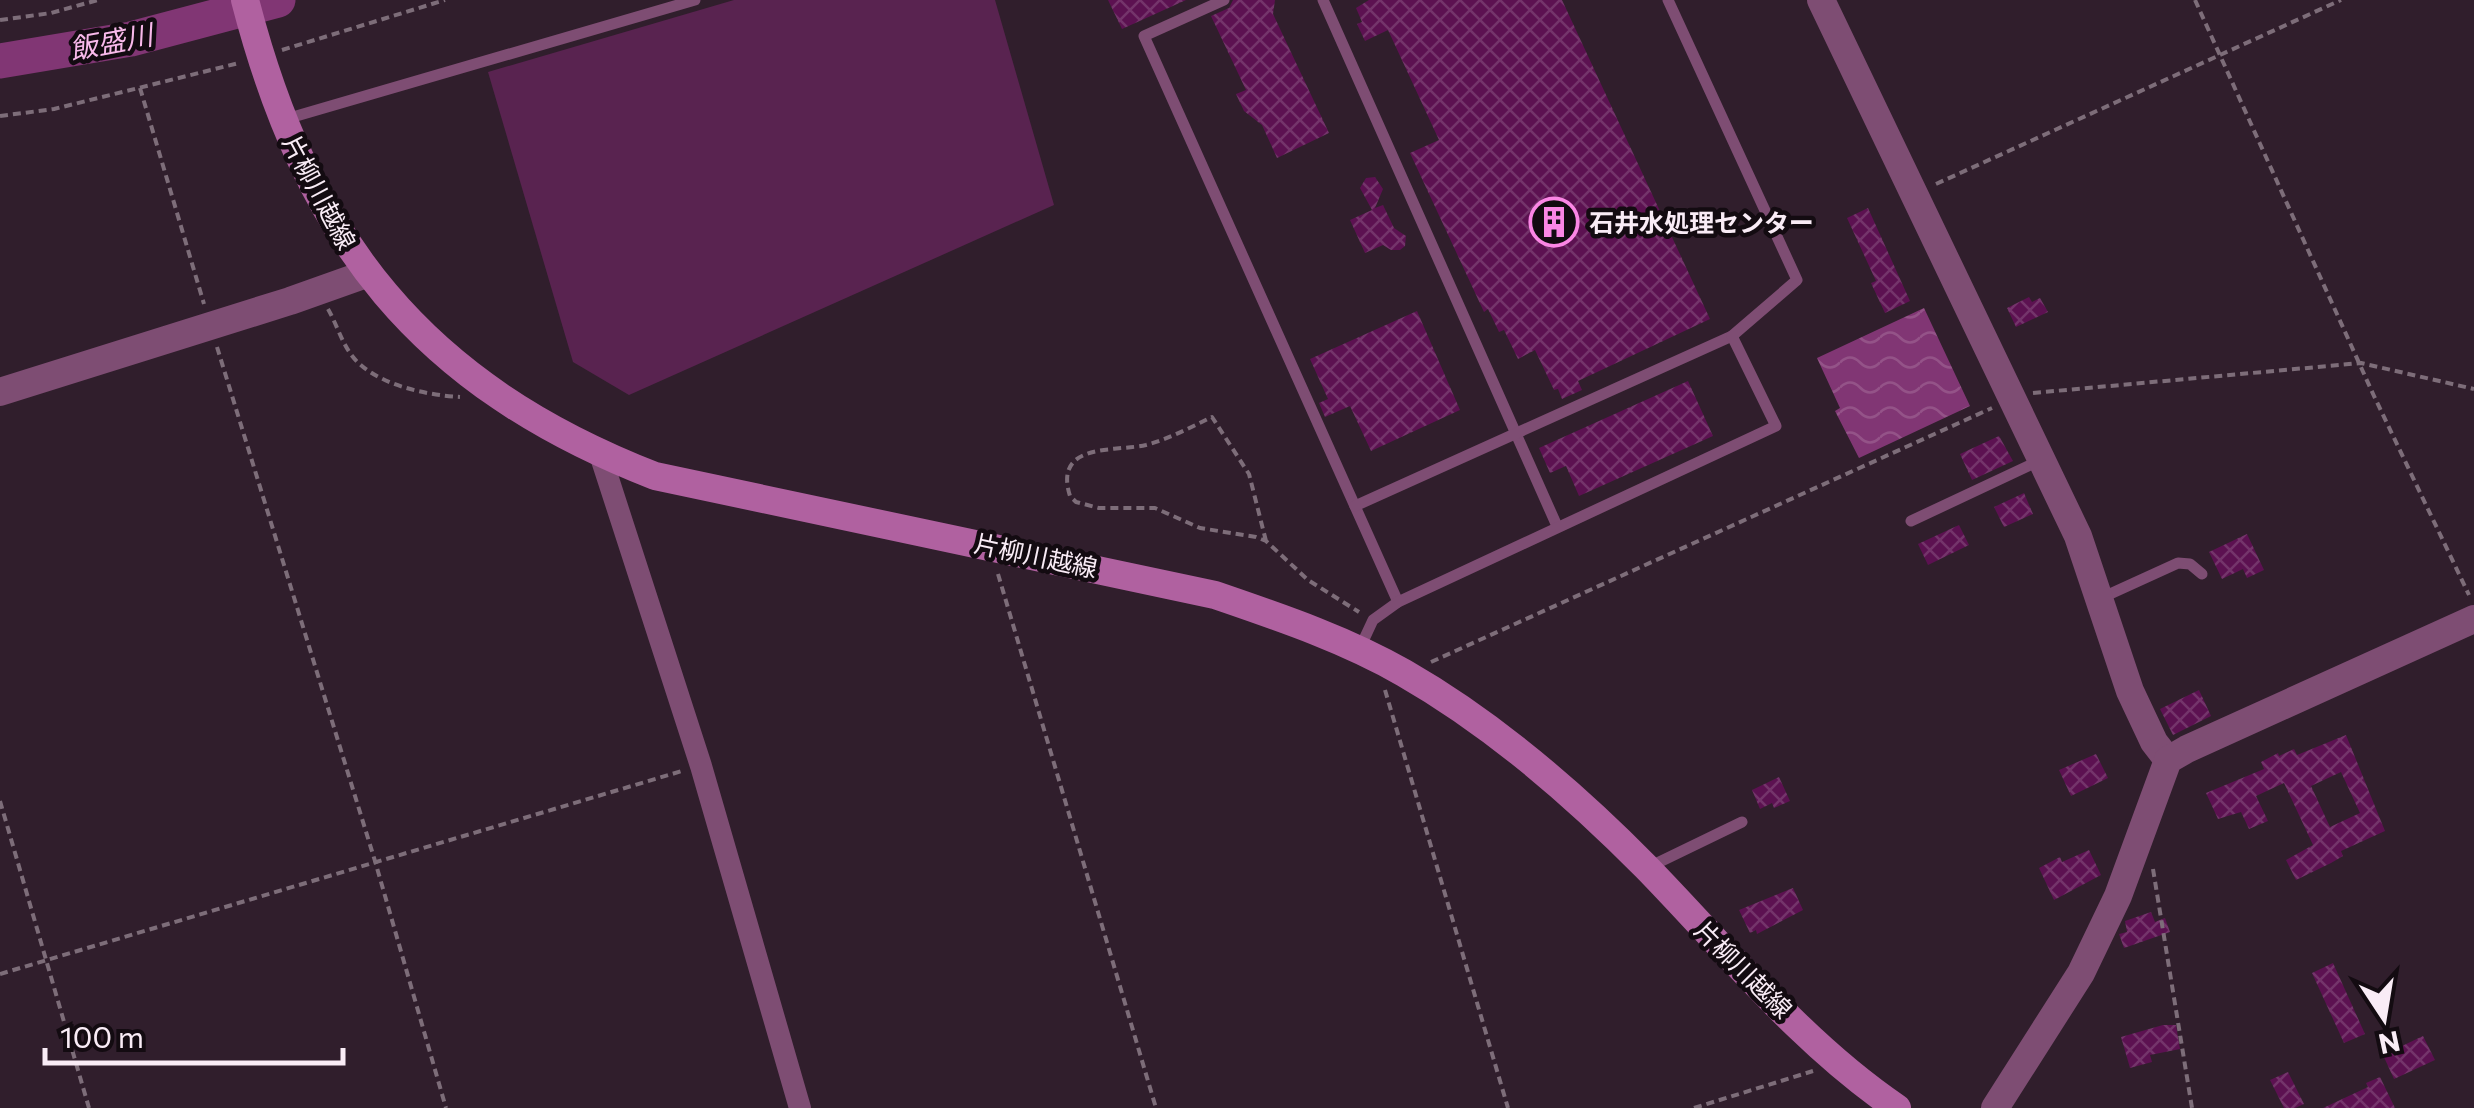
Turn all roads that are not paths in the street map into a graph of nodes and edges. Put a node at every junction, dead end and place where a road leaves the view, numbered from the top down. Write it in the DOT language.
graph roads {
  1 [pos="246,0"];
  2 [pos="695,0"];
  3 [pos="1224,0"];
  4 [pos="1323,0"];
  5 [pos="1668,0"];
  6 [pos="1821,0"];
  7 [pos="282,120"];
  8 [pos="366,274"];
  9 [pos="1732,336"];
  10 [pos="0,392"];
  11 [pos="1516,435"];
  12 [pos="600,454"];
  13 [pos="2041,460"];
  14 [pos="1355,506"];
  15 [pos="1911,520"];
  16 [pos="1556,526"];
  17 [pos="2202,574"];
  18 [pos="2099,599"];
  19 [pos="1398,602"];
  20 [pos="2474,619"];
  21 [pos="1367,655"];
  22 [pos="2168,760"];
  23 [pos="1742,822"];
  24 [pos="1646,868"];
  25 [pos="800,1108"];
  26 [pos="1896,1108"];
  27 [pos="1996,1108"];
  1 -- 7 [label="main road, 片柳川越線"];
  2 -- 7 [label="lane"];
  3 -- 14 [label="lane"];
  4 -- 11 [label="lane"];
  5 -- 9 [label="lane"];
  6 -- 13 [label="street"];
  7 -- 8 [label="main road, 片柳川越線"];
  8 -- 10 [label="street"];
  8 -- 12 [label="main road, 片柳川越線"];
  9 -- 11 [label="lane"];
  9 -- 16 [label="lane"];
  11 -- 14 [label="lane"];
  11 -- 16 [label="lane"];
  12 -- 21 [label="main road, 片柳川越線"];
  12 -- 25 [label="street"];
  13 -- 15 [label="lane"];
  13 -- 18 [label="street"];
  14 -- 19 [label="lane"];
  16 -- 19 [label="lane"];
  17 -- 18 [label="lane"];
  18 -- 22 [label="street"];
  19 -- 21 [label="lane"];
  20 -- 22 [label="street"];
  21 -- 24 [label="main road, 片柳川越線"];
  22 -- 27 [label="street"];
  23 -- 24 [label="lane"];
  24 -- 26 [label="main road, 片柳川越線"];
}
